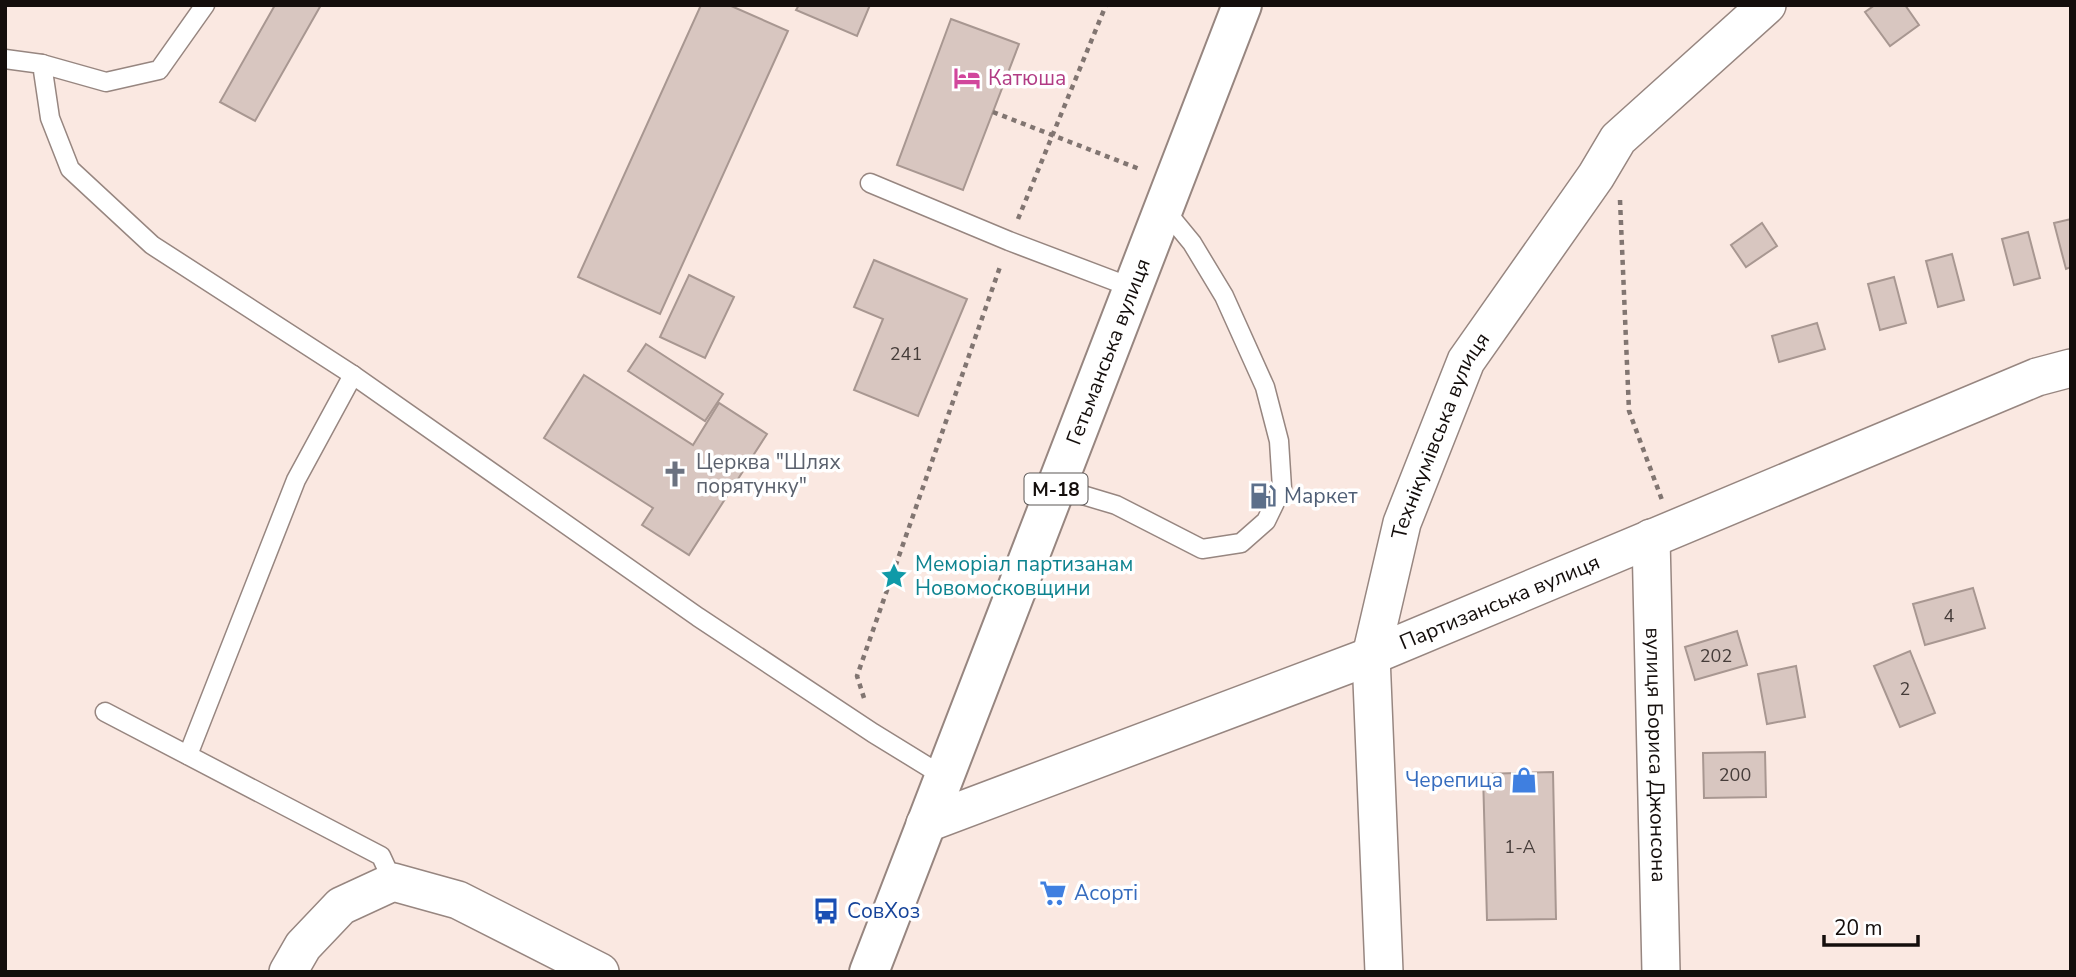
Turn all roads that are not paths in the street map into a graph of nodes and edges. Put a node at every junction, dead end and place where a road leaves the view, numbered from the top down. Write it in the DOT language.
graph roads {
  1 [pos="205,5"];
  2 [pos="1242,5"];
  3 [pos="1767,5"];
  4 [pos="5,59"];
  5 [pos="42,64"];
  6 [pos="870,183"];
  7 [pos="1169,195"];
  8 [pos="1133,288"];
  9 [pos="2071,368"];
  10 [pos="353,375"];
  11 [pos="1056,487"];
  12 [pos="1662,533"];
  13 [pos="1371,656"];
  14 [pos="105,712"];
  15 [pos="188,755"];
  16 [pos="943,776"];
  17 [pos="925,824"];
  18 [pos="393,882"];
  19 [pos="288,972"];
  20 [pos="600,972"];
  21 [pos="869,972"];
  22 [pos="1384,972"];
  23 [pos="1661,972"];
  1 -- 5 [label="lane"];
  2 -- 7 [label="highway, Гетьманська вулиця / М-18"];
  3 -- 13 [label="street, Технікумівська вулиця"];
  4 -- 5 [label="lane"];
  5 -- 10 [label="lane"];
  6 -- 8 [label="lane"];
  7 -- 8 [label="highway, Гетьманська вулиця / М-18"];
  7 -- 11 [label="lane"];
  8 -- 11 [label="highway, Гетьманська вулиця / М-18"];
  9 -- 12 [label="street, Партизанська вулиця"];
  10 -- 15 [label="lane"];
  10 -- 16 [label="lane"];
  11 -- 16 [label="highway, Гетьманська вулиця / М-18"];
  12 -- 13 [label="street, Партизанська вулиця"];
  12 -- 23 [label="street, вулиця Бориса Джонсона"];
  13 -- 17 [label="street, Партизанська вулиця"];
  13 -- 22 [label="street, Технікумівська вулиця"];
  14 -- 15 [label="lane"];
  15 -- 18 [label="lane"];
  16 -- 17 [label="highway, Гетьманська вулиця / М-18"];
  17 -- 21 [label="highway, Гетьманська вулиця / М-18"];
  18 -- 19 [label="street"];
  18 -- 20 [label="street"];
}
